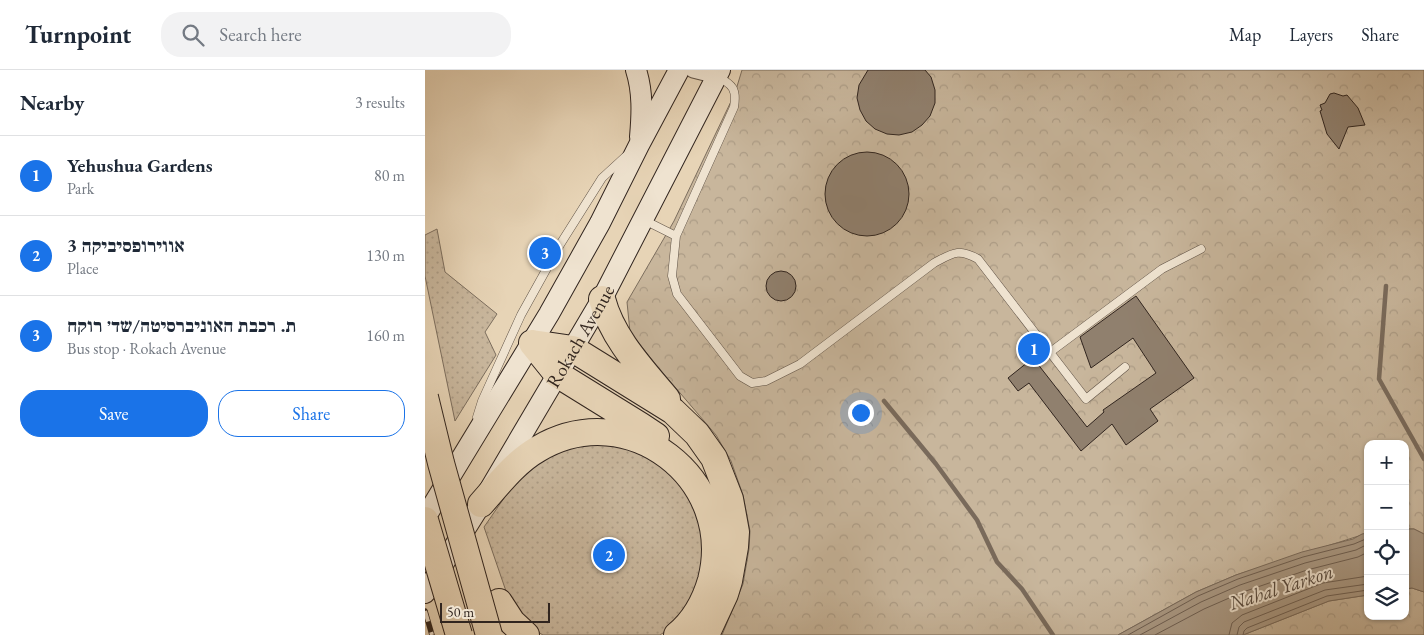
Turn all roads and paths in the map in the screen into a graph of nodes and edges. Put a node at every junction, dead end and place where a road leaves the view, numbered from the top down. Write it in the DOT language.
graph roads {
  1 [pos="636,70"];
  2 [pos="679,70"];
  3 [pos="693,70"];
  4 [pos="715,72"];
  5 [pos="639,145"];
  6 [pos="643,220"];
  7 [pos="676,236"];
  8 [pos="1201,249"];
  9 [pos="602,299"];
  10 [pos="532,342"];
  11 [pos="573,349"];
  12 [pos="1049,353"];
  13 [pos="1125,367"];
  14 [pos="557,374"];
  15 [pos="425,397"];
  16 [pos="697,434"];
  17 [pos="469,446"];
  18 [pos="481,504"];
  19 [pos="425,519"];
  20 [pos="713,527"];
  21 [pos="425,593"];
  22 [pos="459,635"];
  23 [pos="489,635"];
  24 [pos="526,635"];
  25 [pos="677,635"];
  26 [pos="707,635"];
  1 -- 5 [label="main road"];
  2 -- 5 [label="main road, Rokach Avenue"];
  3 -- 4 [label="street"];
  4 -- 6 [label="main road, Rokach Avenue"];
  4 -- 7 [label="lane"];
  5 -- 10 [label="main road, Rokach Avenue"];
  5 -- 17 [label="lane"];
  6 -- 7 [label="lane"];
  6 -- 9 [label="main road, Rokach Avenue"];
  7 -- 12 [label="lane"];
  8 -- 12 [label="lane"];
  9 -- 11 [label="main road, Rokach Avenue"];
  9 -- 16 [label="highway"];
  10 -- 11 [label="highway"];
  10 -- 14 [label="highway"];
  10 -- 17 [label="main road, Rokach Avenue"];
  11 -- 14 [label="main road, Rokach Avenue"];
  11 -- 16 [label="highway"];
  12 -- 13 [label="lane"];
  14 -- 18 [label="main road, Rokach Avenue"];
  14 -- 20 [label="highway"];
  15 -- 23 [label="highway, bridge"];
  15 -- 24 [label="highway, bridge"];
  16 -- 26 [label="highway"];
  17 -- 19 [label="main road, Rokach Avenue"];
  18 -- 20 [label="highway"];
  18 -- 21 [label="main road, Rokach Avenue"];
  19 -- 22 [label="highway, bridge"];
  20 -- 25 [label="highway"];
}
